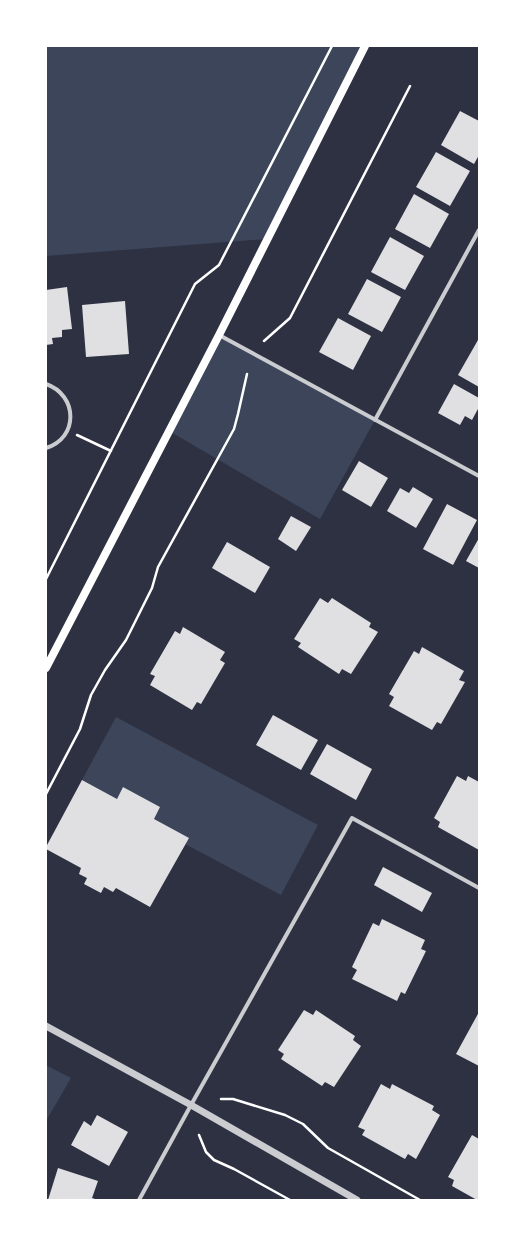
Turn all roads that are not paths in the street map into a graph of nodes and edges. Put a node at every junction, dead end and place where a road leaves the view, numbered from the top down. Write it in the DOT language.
graph roads {
  1 [pos="365,46"];
  2 [pos="479,230"];
  3 [pos="219,335"];
  4 [pos="46,384"];
  5 [pos="375,420"];
  6 [pos="46,448"];
  7 [pos="479,476"];
  8 [pos="46,668"];
  9 [pos="479,888"];
  10 [pos="46,1026"];
  11 [pos="191,1105"];
  12 [pos="139,1200"];
  13 [pos="357,1200"];
  1 -- 3 [label="main road"];
  2 -- 5 [label="street"];
  3 -- 5 [label="street"];
  3 -- 8 [label="main road"];
  4 -- 6 [label="street"];
  5 -- 7 [label="street"];
  9 -- 11 [label="street"];
  10 -- 11 [label="street"];
  11 -- 12 [label="street"];
  11 -- 13 [label="street"];
}
